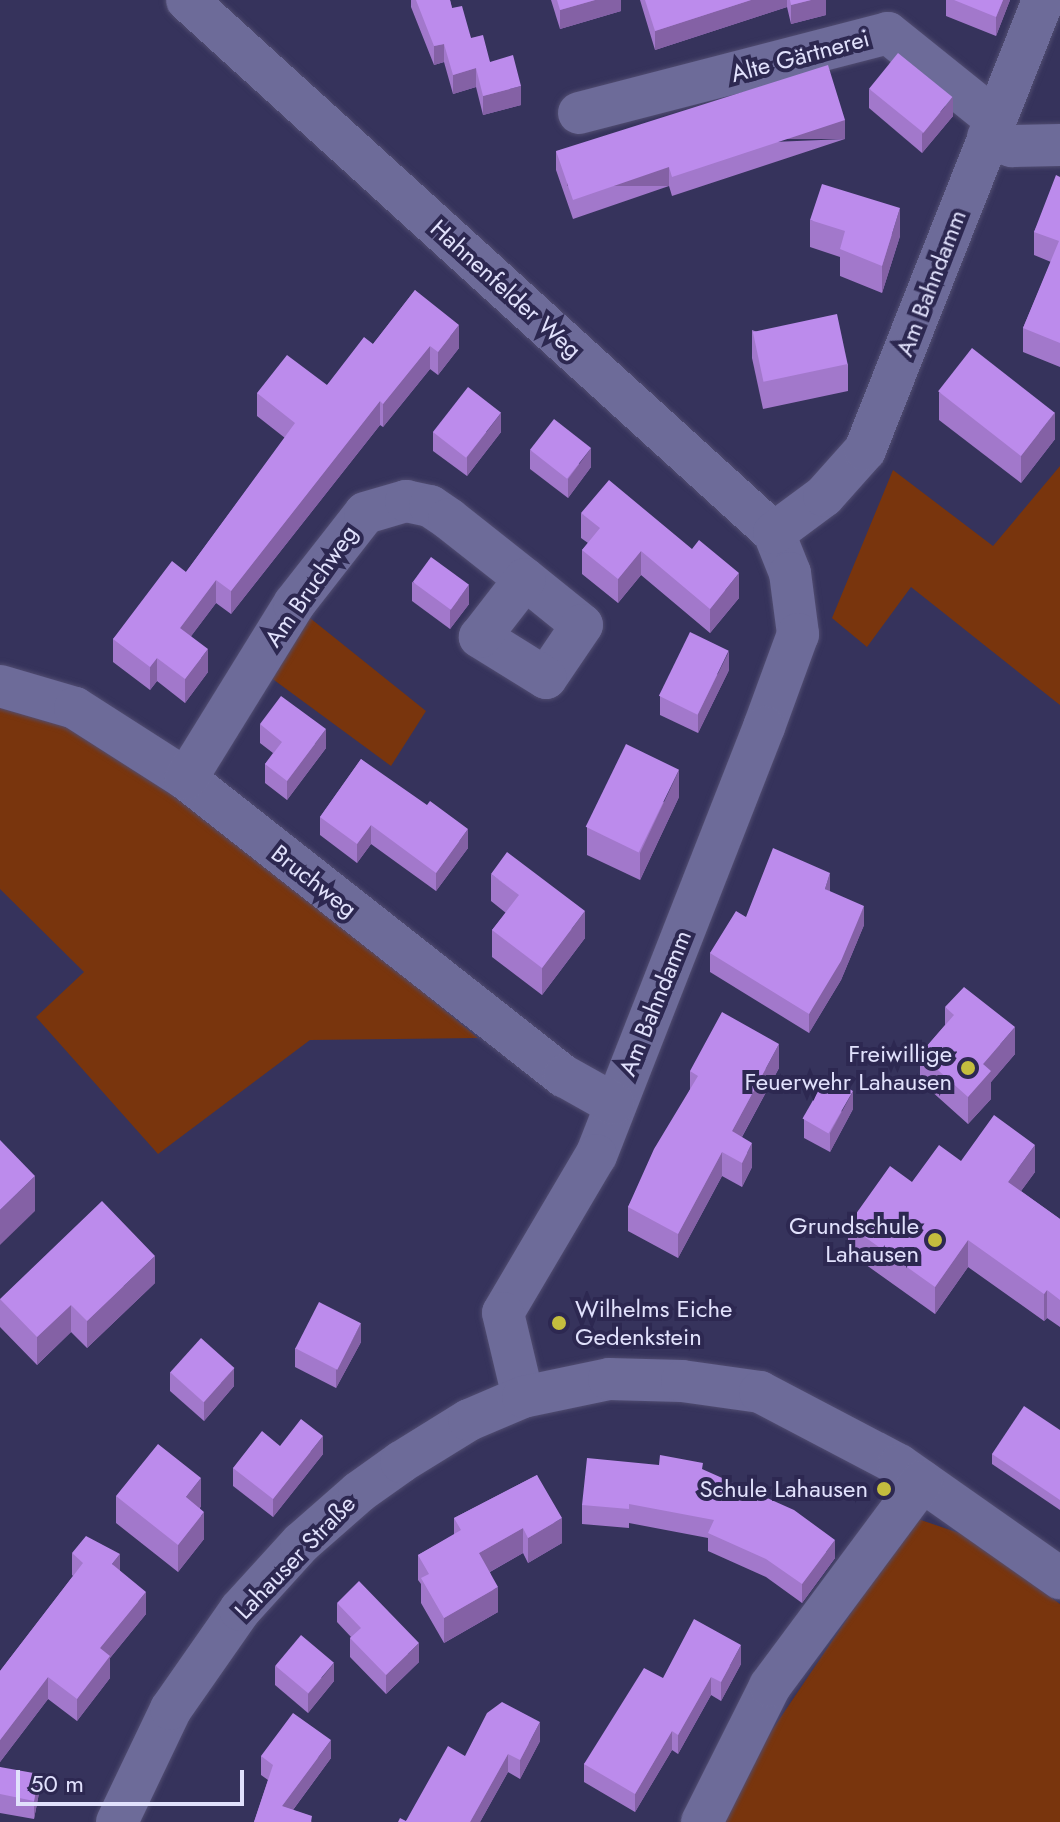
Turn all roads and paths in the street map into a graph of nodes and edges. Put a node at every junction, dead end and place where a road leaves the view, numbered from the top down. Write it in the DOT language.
graph roads {
  1 [pos="187,0"];
  2 [pos="1043,0"];
  3 [pos="579,113"];
  4 [pos="992,128"];
  5 [pos="1060,145"];
  6 [pos="774,533"];
  7 [pos="525,579"];
  8 [pos="795,597"];
  9 [pos="0,686"];
  10 [pos="186,779"];
  11 [pos="614,1104"];
  12 [pos="523,1397"];
  13 [pos="922,1481"];
  14 [pos="1060,1578"];
  15 [pos="117,1822"];
  16 [pos="702,1822"];
  1 -- 6 [label="street, Hahnenfelder Weg"];
  2 -- 4 [label="street, Am Bahndamm"];
  3 -- 4 [label="street, Alte Gärtnerei"];
  4 -- 5 [label="street"];
  4 -- 6 [label="street, Am Bahndamm"];
  6 -- 8 [label="street, Hahnenfelder Weg"];
  7 -- 10 [label="street, Am Bruchweg"];
  8 -- 11 [label="street, Am Bahndamm"];
  9 -- 10 [label="street, Bruchweg"];
  10 -- 11 [label="street, Bruchweg"];
  11 -- 12 [label="street, Am Bahndamm"];
  12 -- 13 [label="street, Lahauser Straße"];
  12 -- 15 [label="street, Lahauser Straße"];
  13 -- 14 [label="street, Lahauser Straße"];
  13 -- 16 [label="street"];
}
